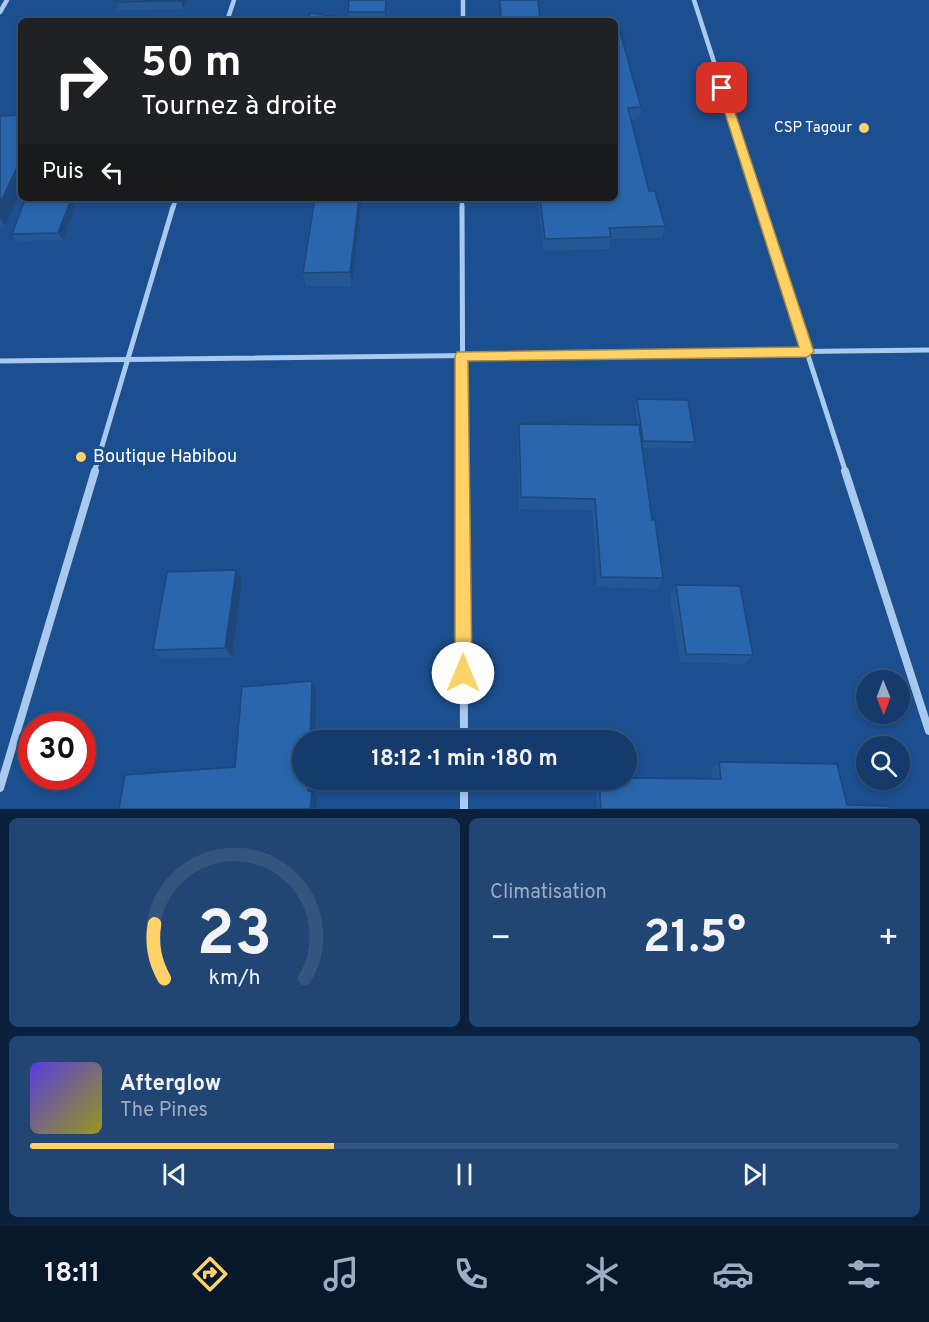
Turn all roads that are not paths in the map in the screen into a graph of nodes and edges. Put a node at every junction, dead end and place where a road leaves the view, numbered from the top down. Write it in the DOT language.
graph roads {
  1 [pos="7,0"];
  2 [pos="234,0"];
  3 [pos="463,0"];
  4 [pos="694,0"];
  5 [pos="0,12"];
  6 [pos="228,18"];
  7 [pos="463,18"];
  8 [pos="175,201"];
  9 [pos="462,201"];
  10 [pos="929,350"];
  11 [pos="807,352"];
  12 [pos="461,356"];
  13 [pos="129,359"];
  14 [pos="0,361"];
  15 [pos="464,730"];
  16 [pos="929,731"];
  17 [pos="0,788"];
  18 [pos="464,790"];
  19 [pos="464,809"];
  1 -- 5 [label="street"];
  2 -- 6 [label="street"];
  3 -- 7 [label="street"];
  4 -- 11 [label="street"];
  8 -- 13 [label="street"];
  9 -- 12 [label="street"];
  10 -- 11 [label="street"];
  11 -- 12 [label="street"];
  11 -- 16 [label="street"];
  12 -- 13 [label="street"];
  12 -- 15 [label="street"];
  13 -- 14 [label="street"];
  13 -- 17 [label="street"];
  18 -- 19 [label="street"];
}
